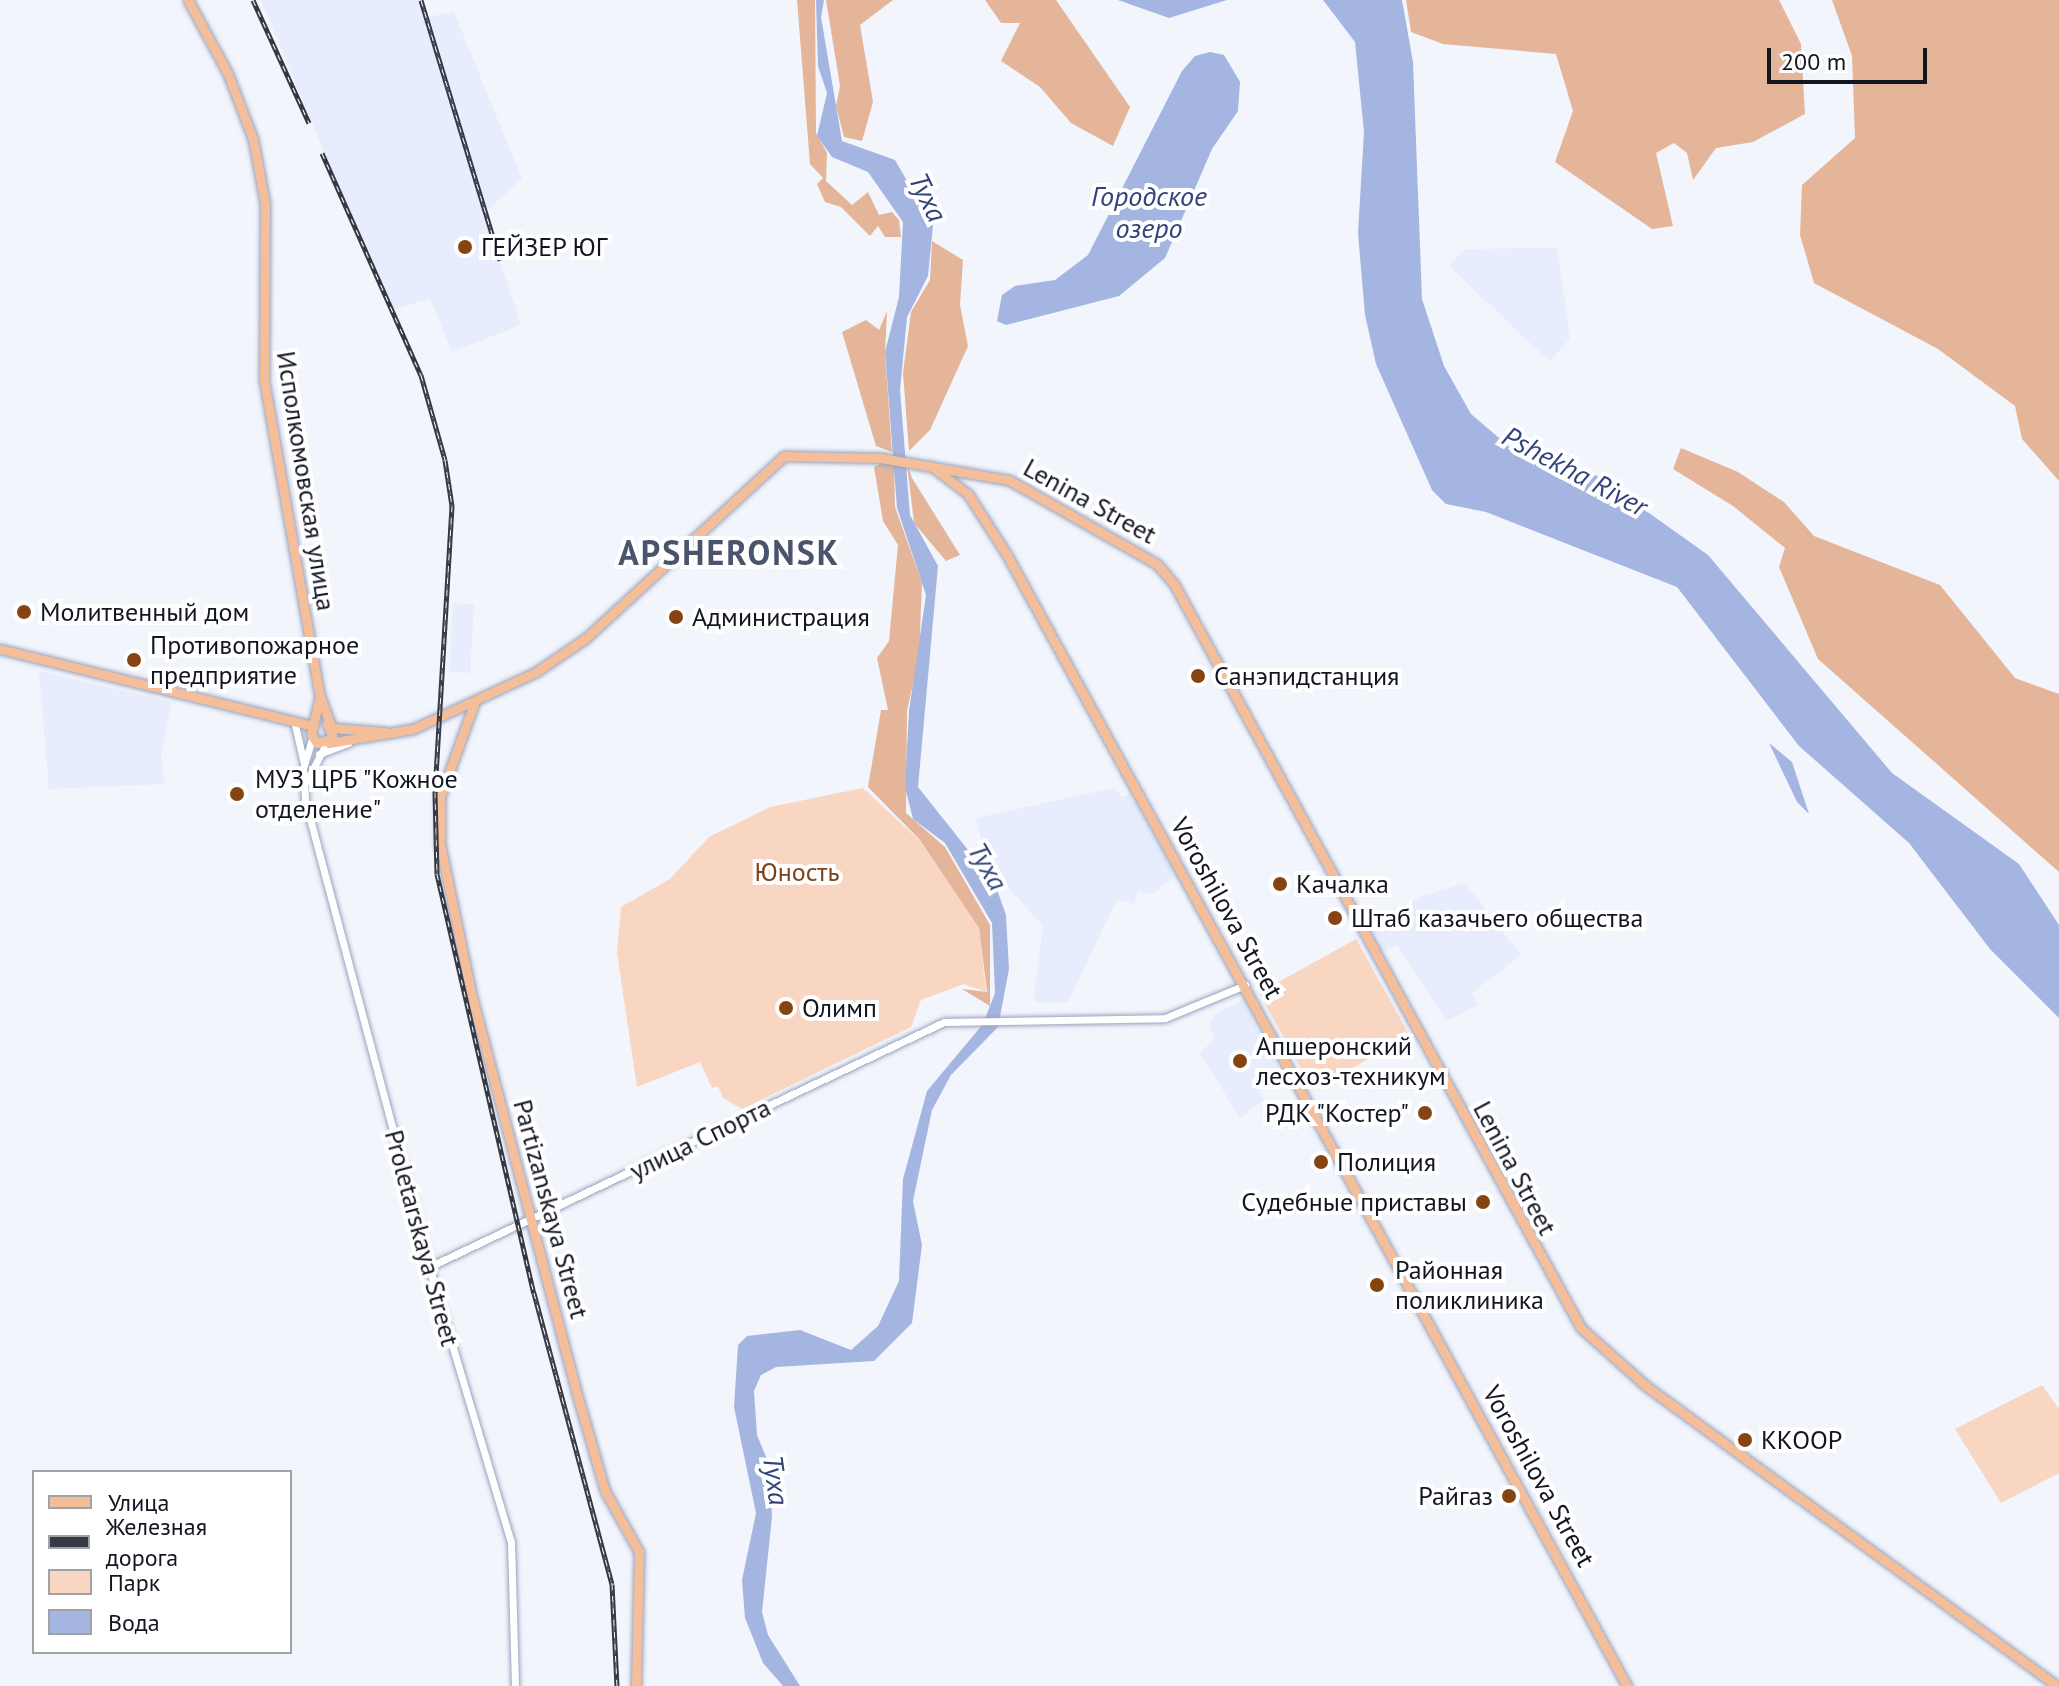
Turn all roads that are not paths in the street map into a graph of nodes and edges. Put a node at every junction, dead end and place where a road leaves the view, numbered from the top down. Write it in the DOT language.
graph roads {
  1 [pos="188,0"];
  2 [pos="928,464"];
  3 [pos="971,468"];
  4 [pos="960,487"];
  5 [pos="0,649"];
  6 [pos="320,696"];
  7 [pos="475,701"];
  8 [pos="446,717"];
  9 [pos="295,723"];
  10 [pos="315,725"];
  11 [pos="332,727"];
  12 [pos="413,729"];
  13 [pos="349,730"];
  14 [pos="312,738"];
  15 [pos="460,739"];
  16 [pos="351,742"];
  17 [pos="327,744"];
  18 [pos="314,758"];
  19 [pos="303,769"];
  20 [pos="304,792"];
  21 [pos="1245,985"];
  22 [pos="530,1219"];
  23 [pos="429,1267"];
  24 [pos="515,1686"];
  25 [pos="636,1686"];
  26 [pos="1627,1686"];
  27 [pos="2057,1686"];
  1 -- 6 [label="main road, Исполкомовская улица"];
  2 -- 3 [label="main road, Lenina Street"];
  2 -- 4 [label="main road, Voroshilova Street"];
  2 -- 7 [label="main road, Lenina Street"];
  3 -- 4 [label="main road"];
  3 -- 27 [label="main road, Lenina Street"];
  4 -- 21 [label="main road, Voroshilova Street"];
  5 -- 9 [label="main road"];
  6 -- 9 [label="main road"];
  6 -- 10 [label="main road, Исполкомовская улица"];
  6 -- 11 [label="main road, Исполкомовская улица"];
  6 -- 13 [label="main road"];
  7 -- 8 [label="main road, Lenina Street"];
  7 -- 15 [label="main road, Partizanskaya Street"];
  8 -- 12 [label="main road, Lenina Street"];
  8 -- 15 [label="main road"];
  9 -- 10 [label="main road"];
  9 -- 14 [label="main road"];
  9 -- 19 [label="street"];
  10 -- 11 [label="main road"];
  10 -- 14 [label="main road, Исполкомовская улица"];
  11 -- 13 [label="main road"];
  11 -- 17 [label="main road"];
  12 -- 13 [label="main road"];
  12 -- 16 [label="main road"];
  14 -- 17 [label="main road"];
  14 -- 19 [label="street, Proletarskaya Street"];
  15 -- 22 [label="main road, Partizanskaya Street"];
  16 -- 17 [label="main road"];
  16 -- 18 [label="street"];
  17 -- 18 [label="street"];
  18 -- 20 [label="street"];
  19 -- 20 [label="street, Proletarskaya Street"];
  20 -- 23 [label="street, Proletarskaya Street"];
  21 -- 22 [label="street, улица Спорта"];
  21 -- 26 [label="main road, Voroshilova Street"];
  22 -- 23 [label="street, улица Спорта"];
  22 -- 25 [label="main road, Partizanskaya Street"];
  23 -- 24 [label="street, Proletarskaya Street"];
}
